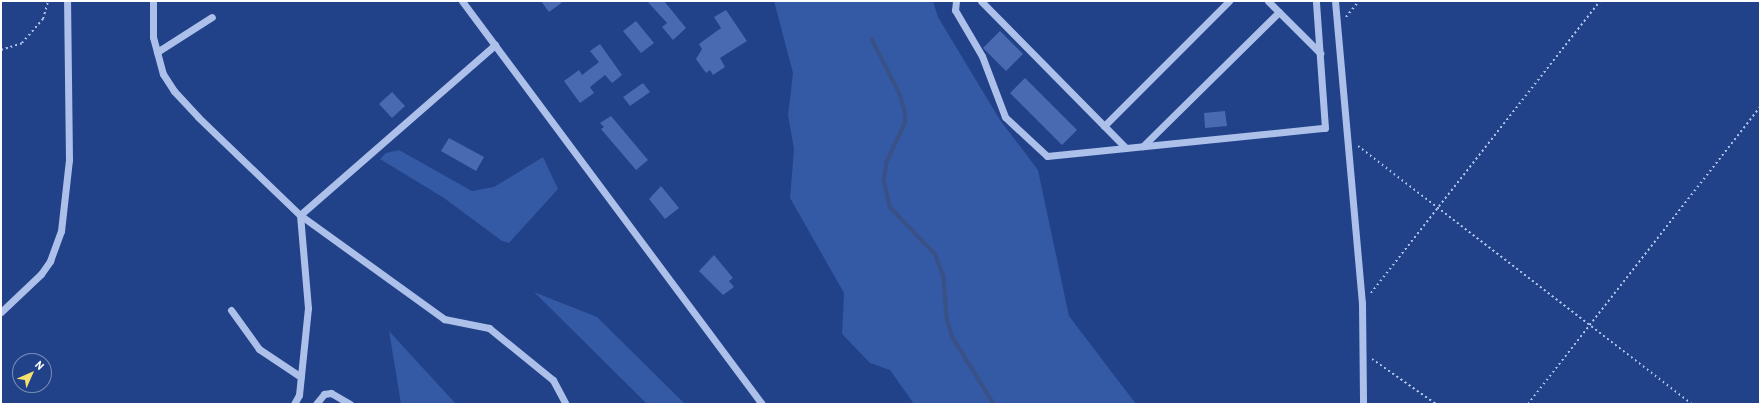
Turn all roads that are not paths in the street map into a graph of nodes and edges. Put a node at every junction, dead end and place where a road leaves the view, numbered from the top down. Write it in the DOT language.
graph roads {
  1 [pos="67,1"];
  2 [pos="153,1"];
  3 [pos="462,1"];
  4 [pos="956,1"];
  5 [pos="981,1"];
  6 [pos="1229,1"];
  7 [pos="1268,1"];
  8 [pos="1316,1"];
  9 [pos="1335,1"];
  10 [pos="1278,12"];
  11 [pos="212,17"];
  12 [pos="495,45"];
  13 [pos="157,52"];
  14 [pos="1320,53"];
  15 [pos="1104,126"];
  16 [pos="1143,146"];
  17 [pos="1126,148"];
  18 [pos="300,215"];
  19 [pos="231,310"];
  20 [pos="1,312"];
  21 [pos="301,377"];
  22 [pos="294,404"];
  23 [pos="316,404"];
  24 [pos="350,404"];
  25 [pos="566,404"];
  26 [pos="762,404"];
  27 [pos="1363,404"];
  1 -- 20 [label="street"];
  2 -- 13 [label="street"];
  3 -- 12 [label="street"];
  4 -- 17 [label="street"];
  5 -- 15 [label="street"];
  6 -- 15 [label="street"];
  7 -- 10 [label="street"];
  8 -- 14 [label="street"];
  9 -- 27 [label="street"];
  10 -- 14 [label="street"];
  10 -- 16 [label="street"];
  11 -- 13 [label="street"];
  12 -- 18 [label="street"];
  12 -- 26 [label="street"];
  13 -- 18 [label="street"];
  14 -- 16 [label="street"];
  15 -- 17 [label="street"];
  16 -- 17 [label="street"];
  18 -- 21 [label="street"];
  18 -- 25 [label="street"];
  19 -- 21 [label="street"];
  21 -- 22 [label="street"];
  23 -- 24 [label="street"];
}
